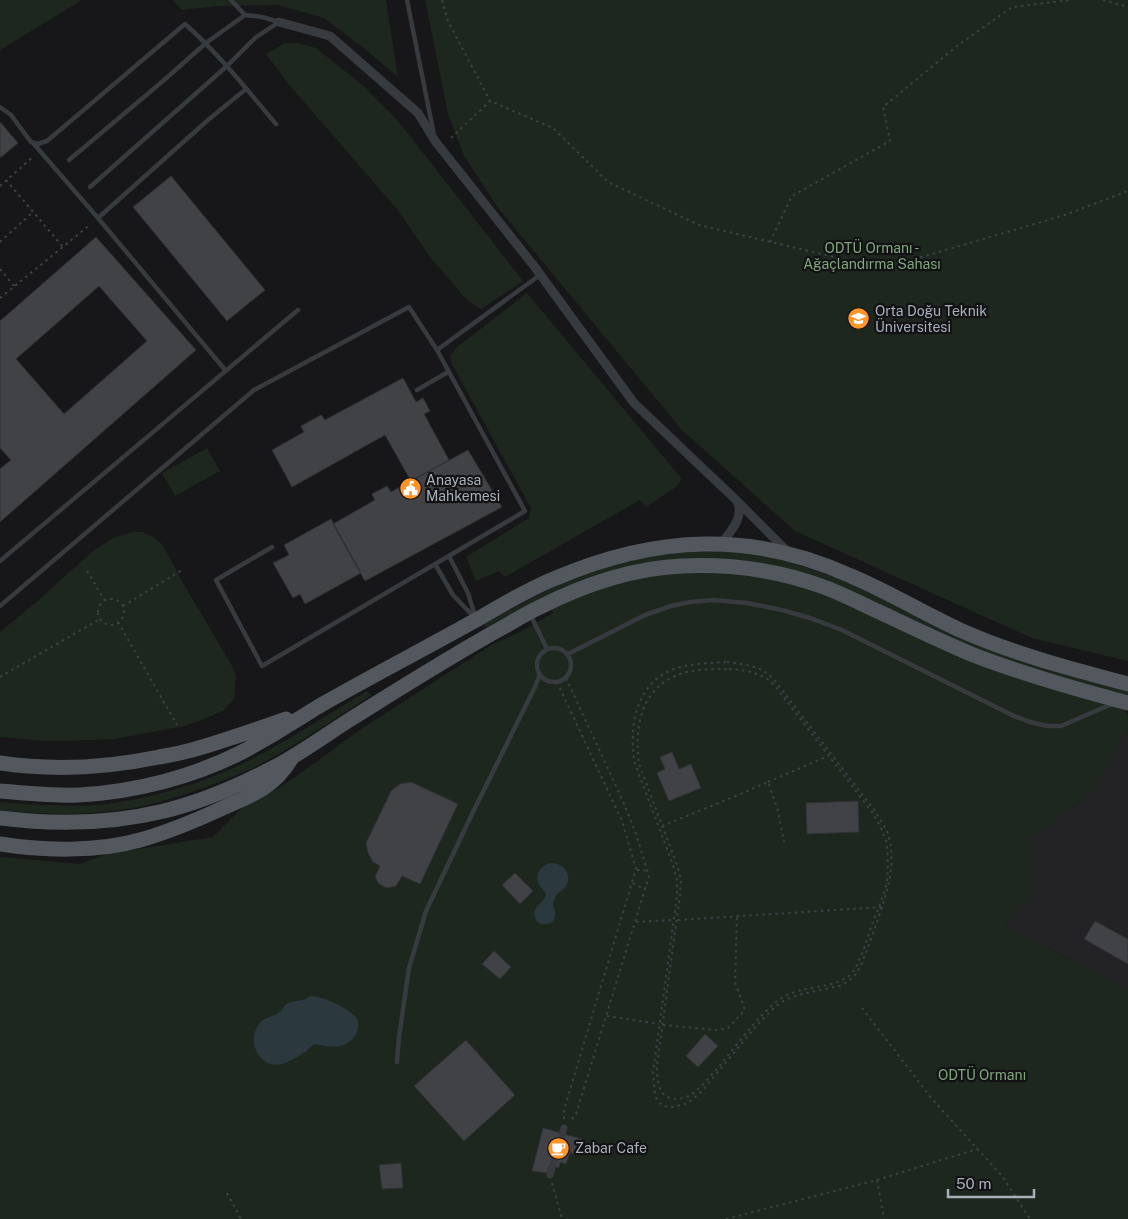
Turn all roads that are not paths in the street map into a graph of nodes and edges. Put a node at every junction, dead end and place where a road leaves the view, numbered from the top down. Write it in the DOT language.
graph roads {
  1 [pos="231,0"];
  2 [pos="407,0"];
  3 [pos="244,15"];
  4 [pos="279,22"];
  5 [pos="206,43"];
  6 [pos="227,66"];
  7 [pos="246,89"];
  8 [pos="0,108"];
  9 [pos="276,124"];
  10 [pos="435,141"];
  11 [pos="31,142"];
  12 [pos="69,160"];
  13 [pos="90,186"];
  14 [pos="98,218"];
  15 [pos="540,274"];
  16 [pos="298,310"];
  17 [pos="436,350"];
  18 [pos="226,371"];
  19 [pos="448,372"];
  20 [pos="417,390"];
  21 [pos="735,499"];
  22 [pos="721,544"];
  23 [pos="272,547"];
  24 [pos="790,554"];
  25 [pos="449,556"];
  26 [pos="0,561"];
  27 [pos="435,564"];
  28 [pos="0,606"];
  29 [pos="530,612"];
  30 [pos="476,620"];
  31 [pos="486,636"];
  32 [pos="548,649"];
  33 [pos="568,654"];
  34 [pos="541,676"];
  35 [pos="1128,684"];
  36 [pos="1124,702"];
  37 [pos="317,706"];
  38 [pos="293,756"];
  39 [pos="0,763"];
  40 [pos="0,791"];
  41 [pos="0,818"];
  42 [pos="0,844"];
  43 [pos="397,1062"];
  44 [pos="564,1128"];
  45 [pos="550,1175"];
  1 -- 3 [label="lane"];
  2 -- 10 [label="lane"];
  3 -- 4 [label="lane"];
  3 -- 5 [label="lane"];
  4 -- 6 [label="lane"];
  4 -- 10 [label="street"];
  5 -- 6 [label="lane"];
  5 -- 11 [label="lane"];
  5 -- 12 [label="lane"];
  6 -- 7 [label="lane"];
  6 -- 13 [label="lane"];
  7 -- 9 [label="lane"];
  7 -- 14 [label="lane"];
  8 -- 11 [label="lane"];
  10 -- 15 [label="street"];
  11 -- 14 [label="lane"];
  14 -- 18 [label="lane"];
  15 -- 17 [label="lane"];
  15 -- 21 [label="street"];
  16 -- 18 [label="lane"];
  17 -- 19 [label="lane"];
  17 -- 28 [label="lane"];
  18 -- 26 [label="lane"];
  19 -- 20 [label="lane"];
  19 -- 25 [label="lane"];
  21 -- 22 [label="street"];
  21 -- 24 [label="street"];
  22 -- 24 [label="main road"];
  22 -- 30 [label="main road"];
  23 -- 27 [label="lane"];
  24 -- 35 [label="main road"];
  25 -- 27 [label="lane"];
  25 -- 30 [label="lane"];
  27 -- 30 [label="lane"];
  29 -- 31 [label="main road"];
  29 -- 32 [label="lane"];
  29 -- 36 [label="main road"];
  30 -- 31 [label="main road"];
  30 -- 37 [label="main road"];
  31 -- 38 [label="main road"];
  32 -- 33 [label="lane"];
  32 -- 34 [label="lane"];
  33 -- 34 [label="lane"];
  33 -- 36 [label="lane"];
  34 -- 43 [label="lane"];
  37 -- 39 [label="main road"];
  37 -- 40 [label="main road"];
  38 -- 41 [label="main road"];
  38 -- 42 [label="main road"];
  44 -- 45 [label="street"];
}
